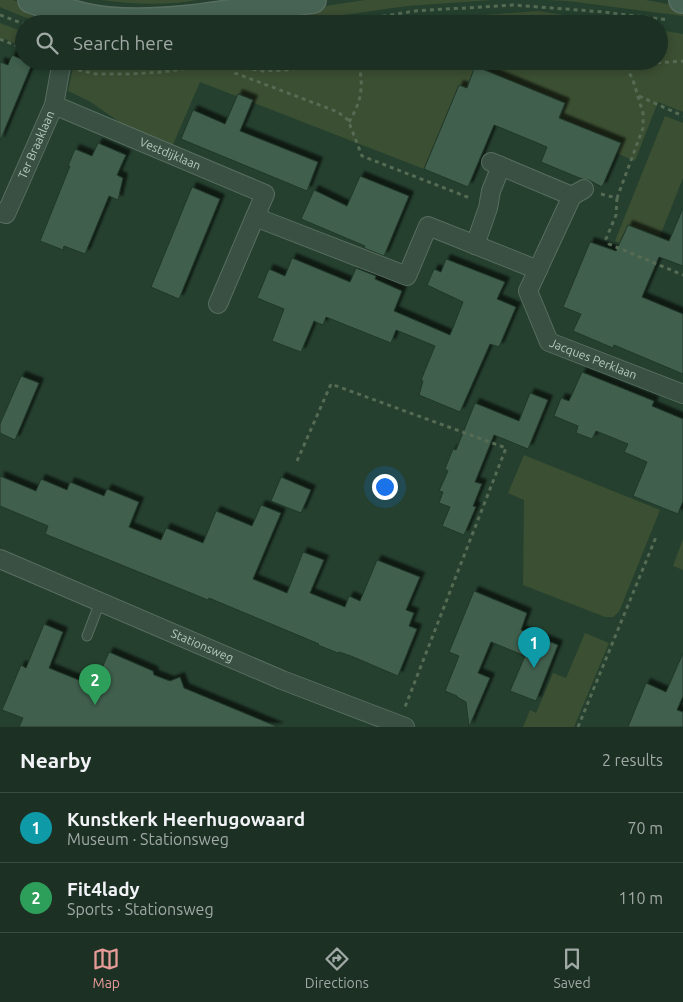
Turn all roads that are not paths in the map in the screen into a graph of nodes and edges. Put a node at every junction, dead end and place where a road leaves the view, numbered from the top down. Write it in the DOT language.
graph roads {
  1 [pos="31,0"];
  2 [pos="306,0"];
  3 [pos="202,7"];
  4 [pos="83,15"];
  5 [pos="185,15"];
  6 [pos="203,15"];
  7 [pos="60,70"];
  8 [pos="54,105"];
  9 [pos="0,212"];
  10 [pos="255,217"];
  11 [pos="475,245"];
  12 [pos="538,270"];
  13 [pos="218,304"];
  14 [pos="683,394"];
  15 [pos="0,559"];
  16 [pos="100,602"];
  17 [pos="87,636"];
  18 [pos="402,726"];
  1 -- 4 [label="main road"];
  2 -- 6 [label="main road"];
  3 -- 5 [label="lane"];
  7 -- 8 [label="street, Ter Braaklaan"];
  8 -- 9 [label="street, Ter Braaklaan"];
  8 -- 10 [label="street, Vestdijklaan"];
  10 -- 11 [label="street"];
  10 -- 13 [label="street, Vestdijklaan"];
  11 -- 12 [label="street"];
  11 -- 12 [label="street, Jacques Perklaan"];
  12 -- 14 [label="street, Jacques Perklaan"];
  15 -- 16 [label="street, Stationsweg"];
  16 -- 17 [label="lane"];
  16 -- 18 [label="street, Stationsweg"];
}
